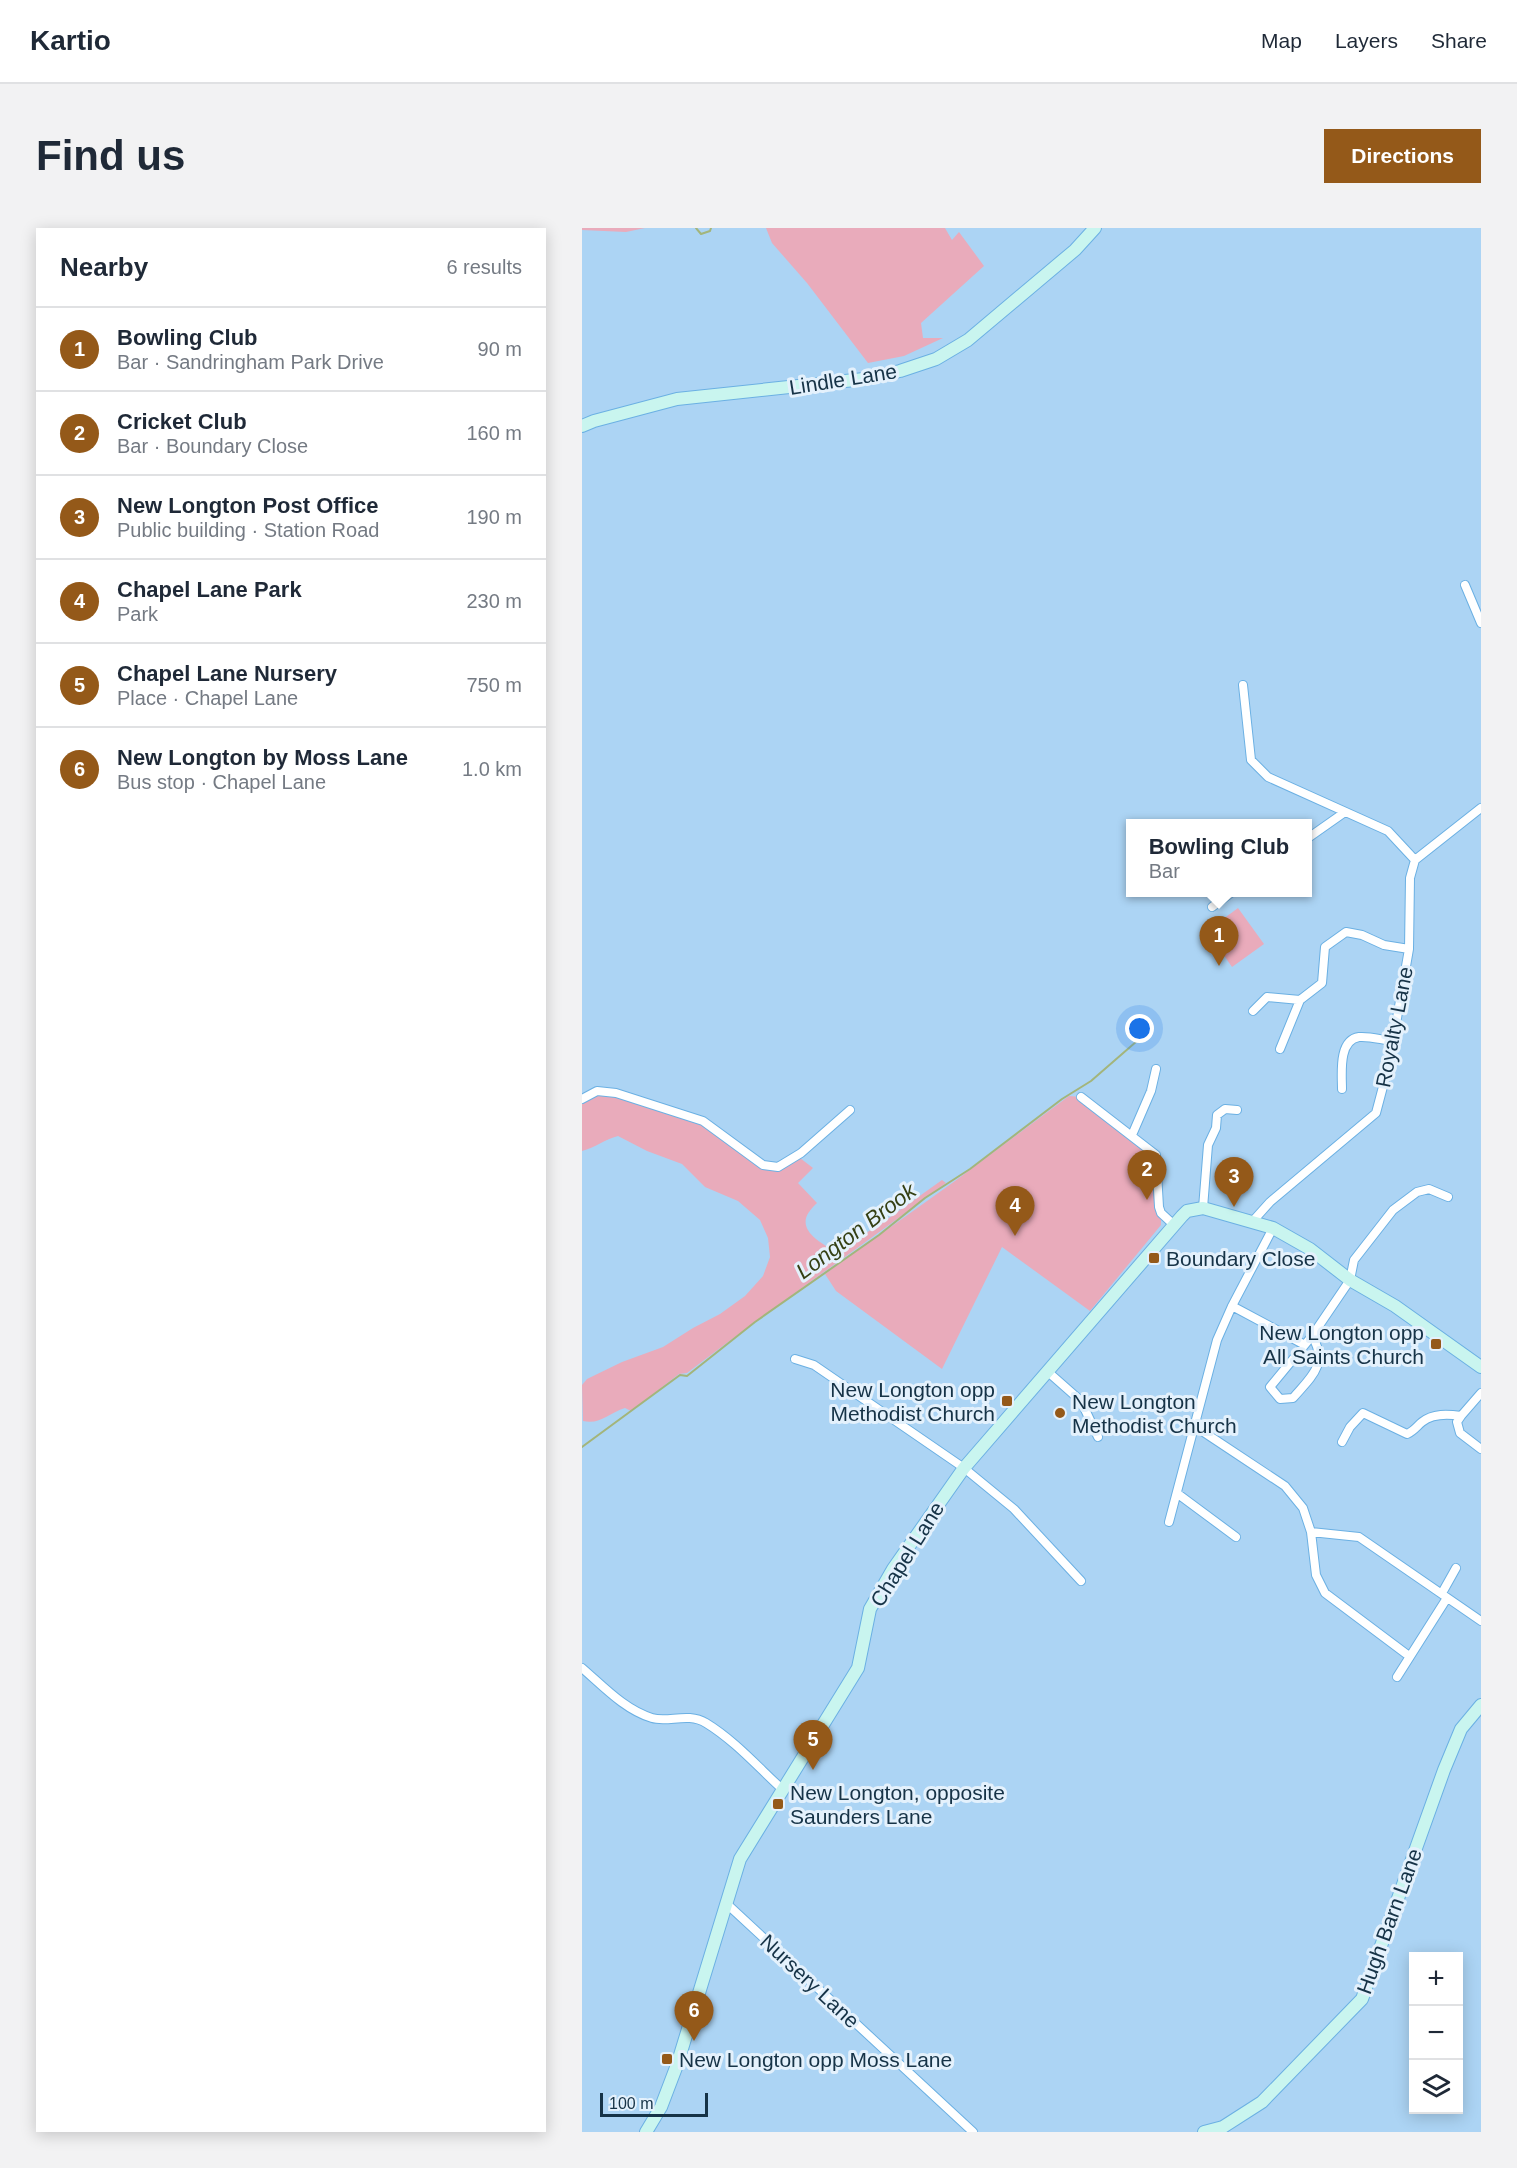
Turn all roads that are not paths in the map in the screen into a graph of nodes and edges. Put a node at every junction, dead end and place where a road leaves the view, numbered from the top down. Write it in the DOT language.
graph roads {
  1 [pos="1095,228"];
  2 [pos="582,426"];
  3 [pos="1465,585"];
  4 [pos="1481,623"];
  5 [pos="1243,685"];
  6 [pos="1481,808"];
  7 [pos="1345,812"];
  8 [pos="1312,835"];
  9 [pos="1415,860"];
  10 [pos="1225,897"];
  11 [pos="1212,907"];
  12 [pos="1409,949"];
  13 [pos="1300,1000"];
  14 [pos="1253,1011"];
  15 [pos="1393,1041"];
  16 [pos="1280,1049"];
  17 [pos="1156,1069"];
  18 [pos="1342,1089"];
  19 [pos="1081,1097"];
  20 [pos="582,1099"];
  21 [pos="850,1110"];
  22 [pos="1237,1110"];
  23 [pos="1132,1136"];
  24 [pos="1448,1197"];
  25 [pos="1203,1208"];
  26 [pos="1252,1222"];
  27 [pos="1174,1225"];
  28 [pos="1273,1228"];
  29 [pos="1350,1280"];
  30 [pos="1232,1306"];
  31 [pos="1312,1336"];
  32 [pos="1303,1344"];
  33 [pos="795,1359"];
  34 [pos="1481,1367"];
  35 [pos="1047,1371"];
  36 [pos="1481,1393"];
  37 [pos="1461,1416"];
  38 [pos="1196,1427"];
  39 [pos="1098,1437"];
  40 [pos="1342,1442"];
  41 [pos="1481,1449"];
  42 [pos="964,1468"];
  43 [pos="1178,1494"];
  44 [pos="1169,1522"];
  45 [pos="1311,1532"];
  46 [pos="1236,1537"];
  47 [pos="1456,1568"];
  48 [pos="1081,1581"];
  49 [pos="1444,1596"];
  50 [pos="1481,1621"];
  51 [pos="1409,1656"];
  52 [pos="582,1668"];
  53 [pos="1397,1677"];
  54 [pos="1481,1705"];
  55 [pos="782,1789"];
  56 [pos="726,1904"];
  57 [pos="1225,2129"];
  58 [pos="646,2132"];
  59 [pos="973,2132"];
  60 [pos="1204,2132"];
  1 -- 2 [label="street, Lindle Lane"];
  3 -- 4 [label="street"];
  5 -- 7 [label="street"];
  6 -- 9 [label="street"];
  7 -- 8 [label="street"];
  7 -- 9 [label="street"];
  9 -- 12 [label="street, Royalty Lane"];
  10 -- 11 [label="street"];
  12 -- 13 [label="street"];
  12 -- 15 [label="street, Royalty Lane"];
  13 -- 14 [label="street"];
  13 -- 16 [label="street"];
  15 -- 18 [label="street"];
  15 -- 26 [label="street, Royalty Lane"];
  17 -- 23 [label="street"];
  19 -- 23 [label="street"];
  20 -- 21 [label="street"];
  22 -- 25 [label="street"];
  23 -- 27 [label="street"];
  24 -- 29 [label="street"];
  25 -- 26 [label="street"];
  25 -- 27 [label="street, Chapel Lane"];
  26 -- 28 [label="street"];
  27 -- 35 [label="street, Chapel Lane"];
  28 -- 29 [label="street"];
  28 -- 30 [label="street"];
  29 -- 31 [label="street"];
  29 -- 34 [label="street"];
  30 -- 32 [label="street"];
  30 -- 38 [label="street"];
  31 -- 32 [label="street"];
  31 -- 32 [label="street"];
  33 -- 42 [label="street"];
  35 -- 39 [label="street"];
  35 -- 42 [label="street, Chapel Lane"];
  36 -- 37 [label="street"];
  37 -- 40 [label="street"];
  37 -- 41 [label="street"];
  38 -- 43 [label="street"];
  38 -- 45 [label="street"];
  42 -- 48 [label="street"];
  42 -- 55 [label="street, Chapel Lane"];
  43 -- 44 [label="street"];
  43 -- 46 [label="street"];
  45 -- 49 [label="street"];
  45 -- 51 [label="street"];
  47 -- 49 [label="street"];
  49 -- 50 [label="street"];
  49 -- 51 [label="street"];
  51 -- 53 [label="street"];
  52 -- 55 [label="street"];
  54 -- 57 [label="street, Hugh Barn Lane"];
  55 -- 56 [label="street, Chapel Lane"];
  56 -- 58 [label="street, Chapel Lane"];
  56 -- 59 [label="street, Nursery Lane"];
  57 -- 60 [label="street, Hugh Barn Lane"];
}
